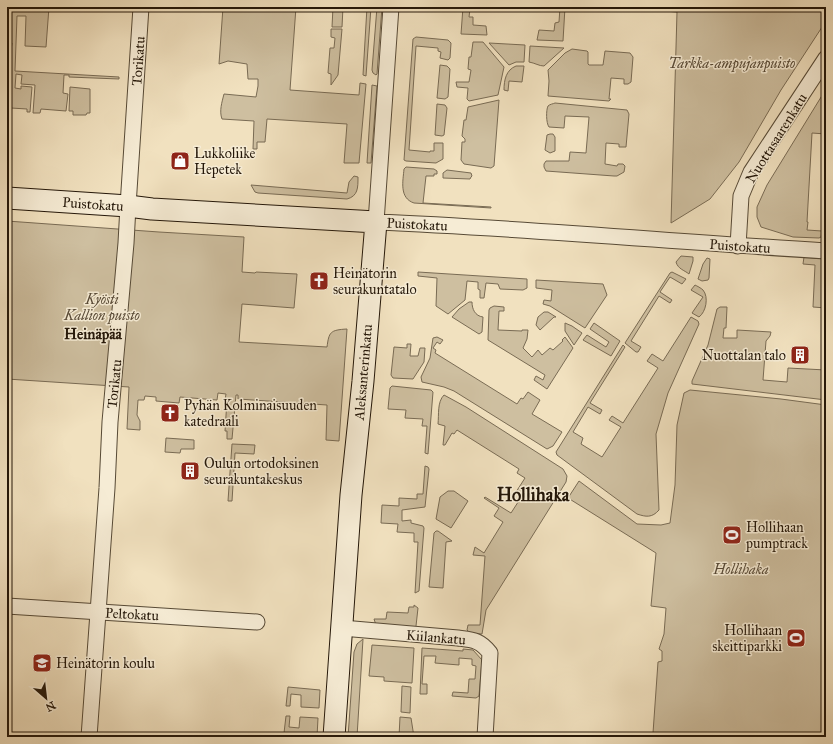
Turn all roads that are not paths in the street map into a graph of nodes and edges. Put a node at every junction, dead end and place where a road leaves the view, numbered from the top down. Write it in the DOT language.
graph roads {
  1 [pos="141,7"];
  2 [pos="391,7"];
  3 [pos="826,58"];
  4 [pos="7,198"];
  5 [pos="128,206"];
  6 [pos="376,222"];
  7 [pos="738,246"];
  8 [pos="826,251"];
  9 [pos="7,606"];
  10 [pos="99,612"];
  11 [pos="257,622"];
  12 [pos="342,628"];
  13 [pos="89,737"];
  14 [pos="334,737"];
  15 [pos="485,737"];
  1 -- 5 [label="street, Torikatu"];
  2 -- 6 [label="street, Aleksanterinkatu"];
  3 -- 7 [label="street, Nuottasaarenkatu"];
  4 -- 5 [label="main road, Puistokatu"];
  5 -- 6 [label="main road, Puistokatu"];
  5 -- 10 [label="street, Torikatu"];
  6 -- 7 [label="street, Puistokatu"];
  6 -- 12 [label="main road, Aleksanterinkatu"];
  7 -- 8 [label="street, Puistokatu"];
  9 -- 10 [label="street, Peltokatu"];
  10 -- 11 [label="street, Peltokatu"];
  10 -- 13 [label="street, Torikatu"];
  12 -- 14 [label="main road, Aleksanterinkatu"];
  12 -- 15 [label="street, Kiilankatu"];
}
